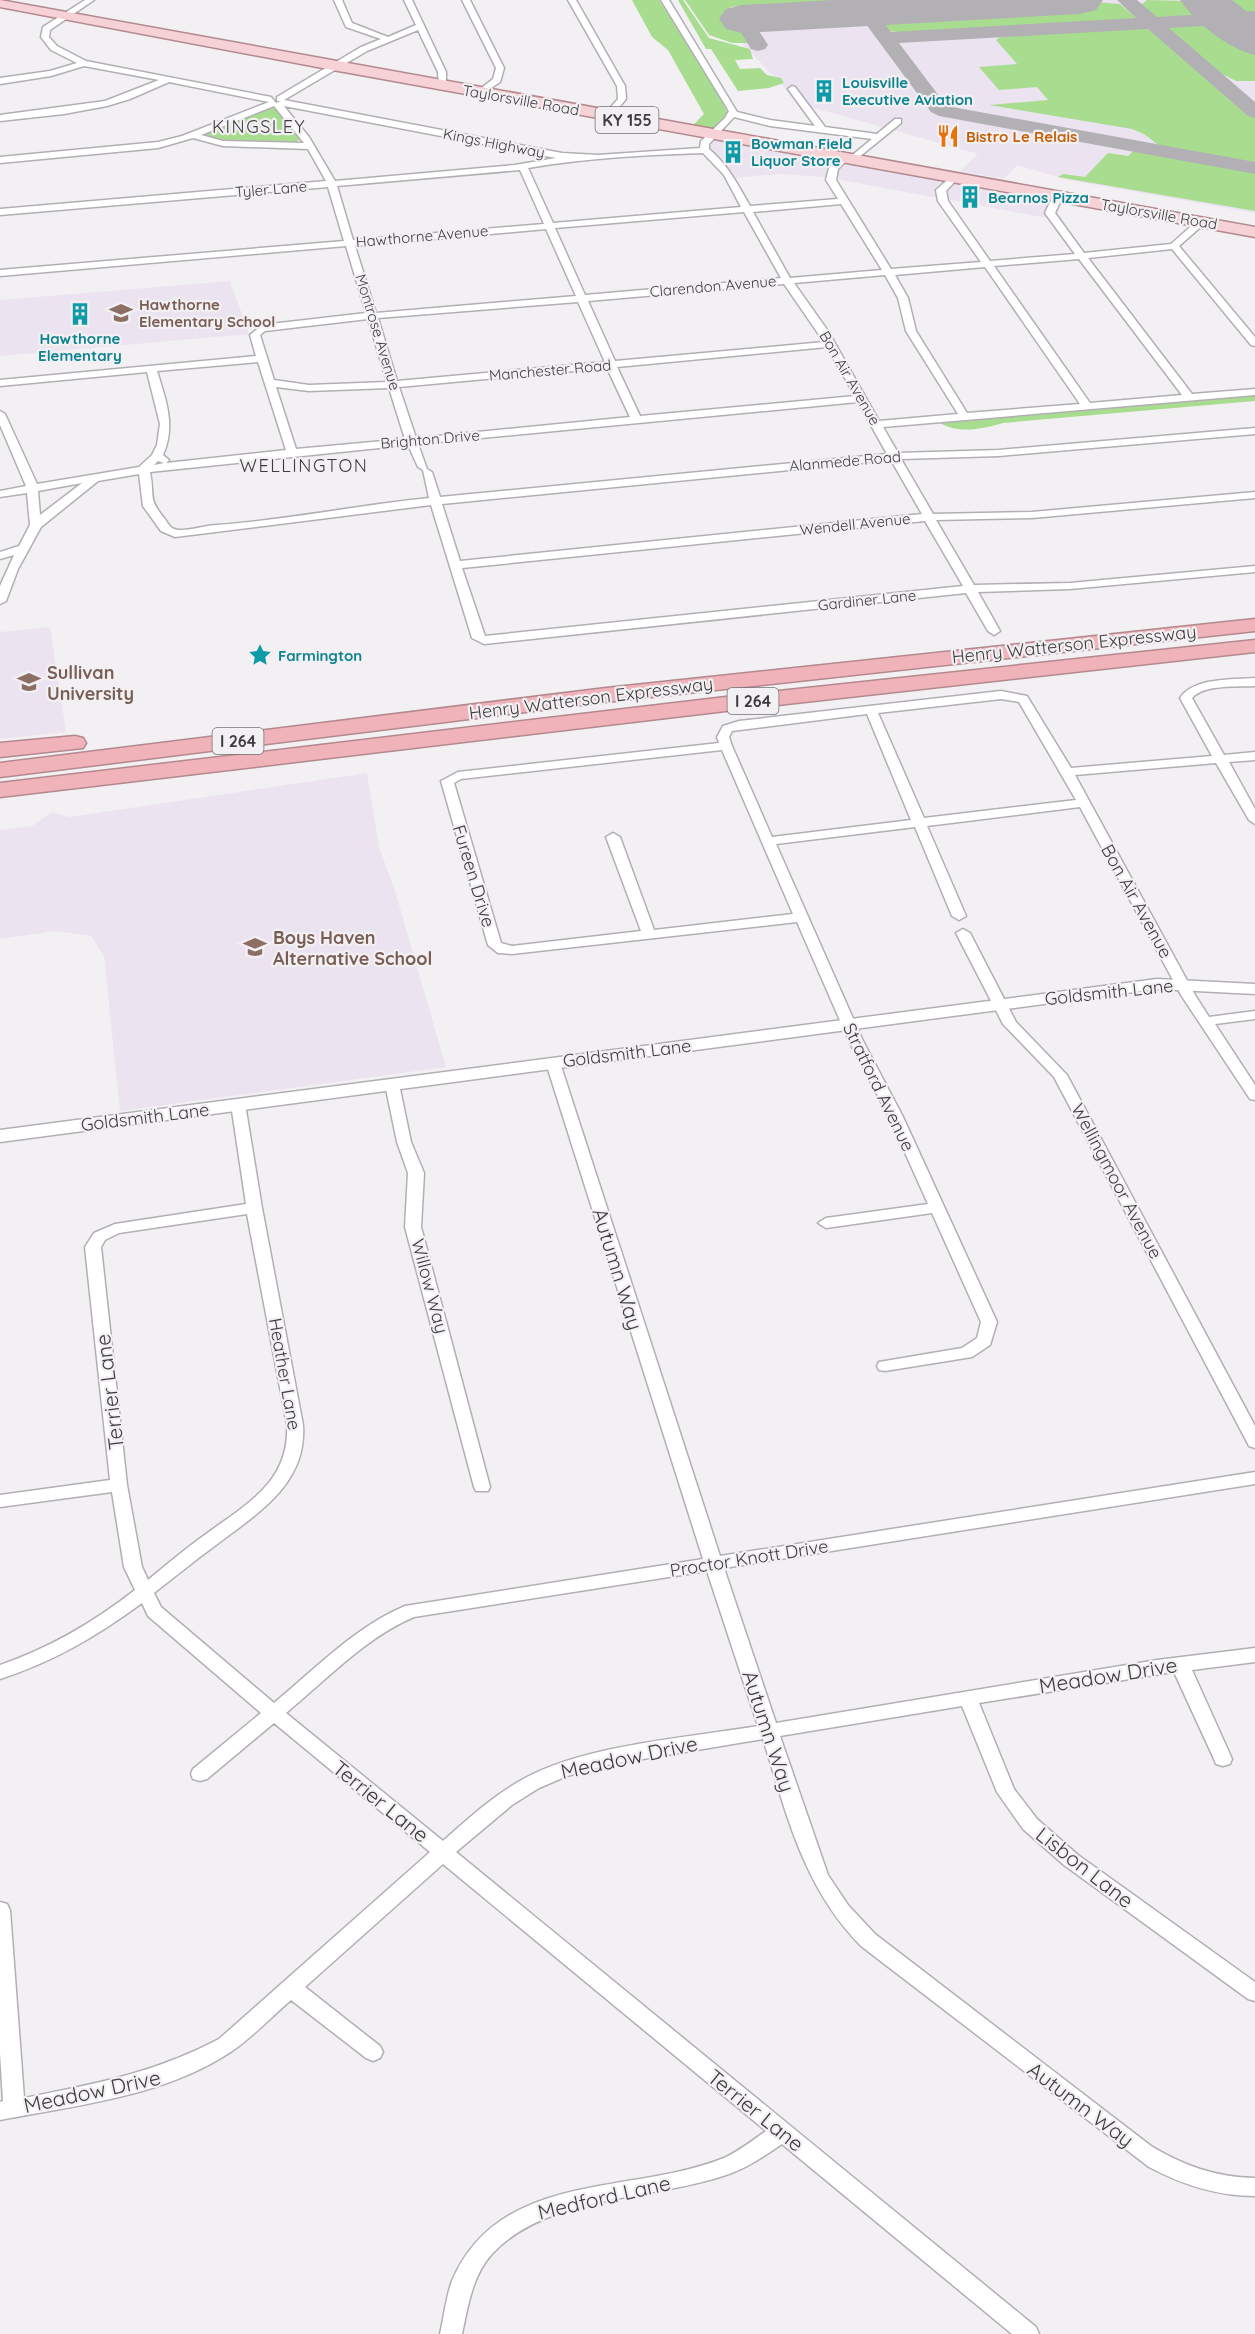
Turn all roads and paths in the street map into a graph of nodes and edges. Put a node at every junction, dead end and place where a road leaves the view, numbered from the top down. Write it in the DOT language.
graph roads {
  1 [pos="90,0"];
  2 [pos="338,0"];
  3 [pos="408,0"];
  4 [pos="466,0"];
  5 [pos="572,0"];
  6 [pos="665,0"];
  7 [pos="0,3"];
  8 [pos="64,15"];
  9 [pos="419,27"];
  10 [pos="387,39"];
  11 [pos="84,63"];
  12 [pos="333,66"];
  13 [pos="167,80"];
  14 [pos="0,81"];
  15 [pos="443,86"];
  16 [pos="792,89"];
  17 [pos="479,93"];
  18 [pos="277,102"];
  19 [pos="732,114"];
  20 [pos="607,116"];
  21 [pos="0,117"];
  22 [pos="898,121"];
  23 [pos="821,128"];
  24 [pos="194,135"];
  25 [pos="713,135"];
  26 [pos="879,137"];
  27 [pos="304,143"];
  28 [pos="532,150"];
  29 [pos="705,150"];
  30 [pos="574,157"];
  31 [pos="848,158"];
  32 [pos="0,160"];
  33 [pos="542,162"];
  34 [pos="523,167"];
  35 [pos="954,177"];
  36 [pos="332,183"];
  37 [pos="1058,196"];
  38 [pos="844,201"];
  39 [pos="747,209"];
  40 [pos="0,212"];
  41 [pos="1201,222"];
  42 [pos="552,225"];
  43 [pos="1255,232"];
  44 [pos="351,242"];
  45 [pos="1173,246"];
  46 [pos="1080,256"];
  47 [pos="987,264"];
  48 [pos="889,271"];
  49 [pos="0,273"];
  50 [pos="787,279"];
  51 [pos="581,297"];
  52 [pos="372,316"];
  53 [pos="1255,343"];
  54 [pos="830,344"];
  55 [pos="263,358"];
  56 [pos="212,364"];
  57 [pos="612,364"];
  58 [pos="151,369"];
  59 [pos="269,379"];
  60 [pos="0,383"];
  61 [pos="394,385"];
  62 [pos="1255,392"];
  63 [pos="862,398"];
  64 [pos="1190,398"];
  65 [pos="1087,406"];
  66 [pos="0,414"];
  67 [pos="964,416"];
  68 [pos="636,420"];
  69 [pos="877,424"];
  70 [pos="1255,431"];
  71 [pos="5,434"];
  72 [pos="412,441"];
  73 [pos="292,453"];
  74 [pos="157,456"];
  75 [pos="895,456"];
  76 [pos="178,464"];
  77 [pos="143,469"];
  78 [pos="104,475"];
  79 [pos="32,488"];
  80 [pos="0,494"];
  81 [pos="1255,495"];
  82 [pos="436,501"];
  83 [pos="928,517"];
  84 [pos="36,525"];
  85 [pos="22,549"];
  86 [pos="0,556"];
  87 [pos="456,565"];
  88 [pos="1255,568"];
  89 [pos="970,589"];
  90 [pos="0,601"];
  91 [pos="1255,625"];
  92 [pos="994,631"];
  93 [pos="480,639"];
  94 [pos="1255,646"];
  95 [pos="1255,682"];
  96 [pos="870,710"];
  97 [pos="477,711"];
  98 [pos="724,741"];
  99 [pos="0,750"];
  100 [pos="1255,756"];
  101 [pos="1220,759"];
  102 [pos="252,762"];
  103 [pos="0,770"];
  104 [pos="1067,772"];
  105 [pos="0,790"];
  106 [pos="1083,803"];
  107 [pos="0,808"];
  108 [pos="1255,820"];
  109 [pos="920,821"];
  110 [pos="613,837"];
  111 [pos="769,842"];
  112 [pos="959,916"];
  113 [pos="801,917"];
  114 [pos="963,933"];
  115 [pos="649,934"];
  116 [pos="1182,983"];
  117 [pos="1255,989"];
  118 [pos="999,1005"];
  119 [pos="1255,1016"];
  120 [pos="1208,1022"];
  121 [pos="849,1024"];
  122 [pos="553,1063"];
  123 [pos="392,1084"];
  124 [pos="1255,1096"];
  125 [pos="238,1104"];
  126 [pos="0,1136"];
  127 [pos="254,1208"];
  128 [pos="936,1208"];
  129 [pos="826,1223"];
  130 [pos="885,1366"];
  131 [pos="1255,1442"];
  132 [pos="1255,1478"];
  133 [pos="119,1485"];
  134 [pos="482,1487"];
  135 [pos="0,1501"];
  136 [pos="715,1563"];
  137 [pos="143,1590"];
  138 [pos="1255,1655"];
  139 [pos="1180,1664"];
  140 [pos="0,1672"];
  141 [pos="968,1699"];
  142 [pos="274,1712"];
  143 [pos="770,1731"];
  144 [pos="1223,1759"];
  145 [pos="200,1774"];
  146 [pos="443,1851"];
  147 [pos="0,1910"];
  148 [pos="292,1989"];
  149 [pos="1255,1993"];
  150 [pos="374,2052"];
  151 [pos="7,2109"];
  152 [pos="782,2132"];
  153 [pos="1255,2187"];
  154 [pos="451,2334"];
  155 [pos="1028,2334"];
  1 -- 8 [label="street"];
  2 -- 10 [label="street"];
  3 -- 9 [label="street"];
  4 -- 17 [label="street"];
  5 -- 20 [label="street"];
  6 -- 19 [label="street"];
  7 -- 8 [label="main road, Taylorsville Road / KY 155"];
  8 -- 11 [label="street, Kings Highway"];
  8 -- 12 [label="main road, Taylorsville Road / KY 155"];
  9 -- 10 [label="street"];
  9 -- 15 [label="street"];
  10 -- 12 [label="street"];
  11 -- 13 [label="street, Kings Highway"];
  11 -- 14 [label="street"];
  12 -- 15 [label="main road, Taylorsville Road / KY 155"];
  12 -- 18 [label="street"];
  13 -- 18 [label="street, Kings Highway"];
  13 -- 21 [label="street"];
  15 -- 17 [label="main road, Taylorsville Road / KY 155"];
  16 -- 23 [label="street"];
  17 -- 20 [label="main road, Taylorsville Road / KY 155"];
  18 -- 24 [label="street"];
  18 -- 27 [label="street, Montrose Avenue"];
  18 -- 28 [label="street, Kings Highway"];
  19 -- 23 [label="street"];
  19 -- 25 [label="street"];
  20 -- 25 [label="main road, Taylorsville Road / KY 155"];
  22 -- 26 [label="street"];
  23 -- 26 [label="street"];
  24 -- 27 [label="street"];
  24 -- 32 [label="street"];
  25 -- 29 [label="street"];
  25 -- 31 [label="main road, Taylorsville Road / KY 155"];
  26 -- 31 [label="street"];
  27 -- 36 [label="street, Montrose Avenue"];
  28 -- 30 [label="street, Kings Highway"];
  28 -- 33 [label="street"];
  29 -- 30 [label="street, Kings Highway"];
  29 -- 39 [label="street, Bon Air Avenue"];
  30 -- 33 [label="street, Tyler Lane"];
  31 -- 35 [label="main road, Taylorsville Road / KY 155"];
  31 -- 38 [label="street"];
  33 -- 34 [label="street, Tyler Lane"];
  34 -- 36 [label="street, Tyler Lane"];
  34 -- 42 [label="street"];
  35 -- 37 [label="main road, Taylorsville Road / KY 155"];
  35 -- 47 [label="street"];
  36 -- 40 [label="street, Tyler Lane"];
  36 -- 44 [label="street, Montrose Avenue"];
  37 -- 41 [label="main road, Taylorsville Road / KY 155"];
  37 -- 46 [label="street"];
  38 -- 39 [label="street, Hawthorne Avenue"];
  38 -- 48 [label="street"];
  39 -- 42 [label="street, Hawthorne Avenue"];
  39 -- 50 [label="street, Bon Air Avenue"];
  41 -- 43 [label="main road, Taylorsville Road / KY 155"];
  41 -- 45 [label="street"];
  42 -- 44 [label="street, Hawthorne Avenue"];
  42 -- 51 [label="street"];
  44 -- 49 [label="street, Hawthorne Avenue"];
  44 -- 52 [label="street, Montrose Avenue"];
  45 -- 46 [label="street, Clarendon Avenue"];
  45 -- 53 [label="street"];
  46 -- 47 [label="street, Clarendon Avenue"];
  46 -- 64 [label="street"];
  47 -- 48 [label="street, Clarendon Avenue"];
  47 -- 65 [label="street"];
  48 -- 50 [label="street, Clarendon Avenue"];
  48 -- 67 [label="street"];
  50 -- 51 [label="street, Clarendon Avenue"];
  50 -- 54 [label="street, Bon Air Avenue"];
  51 -- 52 [label="street, Clarendon Avenue"];
  51 -- 57 [label="street"];
  52 -- 55 [label="street, Clarendon Avenue"];
  52 -- 61 [label="street, Montrose Avenue"];
  54 -- 57 [label="street, Manchester Road"];
  54 -- 63 [label="street, Bon Air Avenue"];
  55 -- 56 [label="street"];
  55 -- 59 [label="street"];
  56 -- 58 [label="street"];
  56 -- 59 [label="street, Manchester Road"];
  57 -- 61 [label="street, Manchester Road"];
  57 -- 68 [label="street"];
  58 -- 60 [label="street"];
  58 -- 74 [label="street"];
  59 -- 61 [label="street, Manchester Road"];
  59 -- 73 [label="street"];
  61 -- 72 [label="street, Montrose Avenue"];
  62 -- 64 [label="street"];
  63 -- 68 [label="street, Brighton Drive"];
  63 -- 69 [label="street, Bon Air Avenue"];
  64 -- 65 [label="street"];
  65 -- 67 [label="street"];
  66 -- 71 [label="street"];
  67 -- 69 [label="street"];
  68 -- 72 [label="street, Brighton Drive"];
  69 -- 75 [label="street, Bon Air Avenue"];
  70 -- 75 [label="street, Alanmede Road"];
  71 -- 79 [label="street"];
  72 -- 73 [label="street, Brighton Drive"];
  72 -- 82 [label="street, Montrose Avenue"];
  73 -- 76 [label="street, Brighton Drive"];
  74 -- 76 [label="street"];
  74 -- 77 [label="street"];
  75 -- 82 [label="street, Alanmede Road"];
  75 -- 83 [label="street, Bon Air Avenue"];
  76 -- 77 [label="street, Brighton Drive"];
  77 -- 78 [label="street, Brighton Drive"];
  77 -- 82 [label="street, Alanmede Road"];
  78 -- 79 [label="street, Brighton Drive"];
  78 -- 84 [label="street"];
  79 -- 80 [label="street, Brighton Drive"];
  79 -- 84 [label="street"];
  81 -- 83 [label="street, Wendell Avenue"];
  82 -- 87 [label="street, Montrose Avenue"];
  83 -- 87 [label="street, Wendell Avenue"];
  83 -- 89 [label="street, Bon Air Avenue"];
  84 -- 85 [label="street"];
  85 -- 86 [label="street"];
  85 -- 90 [label="street"];
  87 -- 93 [label="street, Montrose Avenue"];
  88 -- 89 [label="street, Gardiner Lane"];
  89 -- 92 [label="street, Bon Air Avenue"];
  89 -- 93 [label="street, Gardiner Lane"];
  91 -- 97 [label="highway, Henry Watterson Expressway / I 264"];
  94 -- 102 [label="highway, Henry Watterson Expressway / I 264"];
  95 -- 101 [label="street"];
  96 -- 98 [label="street"];
  96 -- 104 [label="street, Bon Air Avenue"];
  96 -- 109 [label="street"];
  97 -- 99 [label="highway"];
  97 -- 103 [label="highway, Henry Watterson Expressway / I 264"];
  98 -- 111 [label="street, Stratford Avenue"];
  98 -- 115 [label="street, Fureen Drive"];
  100 -- 101 [label="street"];
  101 -- 104 [label="street"];
  101 -- 108 [label="street"];
  102 -- 105 [label="highway, Henry Watterson Expressway / I 264"];
  102 -- 107 [label="highway"];
  104 -- 106 [label="street, Bon Air Avenue"];
  106 -- 109 [label="street"];
  106 -- 116 [label="street, Bon Air Avenue"];
  109 -- 111 [label="street"];
  109 -- 112 [label="street"];
  110 -- 115 [label="street"];
  111 -- 113 [label="street, Stratford Avenue"];
  113 -- 115 [label="street, Fureen Drive"];
  113 -- 121 [label="street, Stratford Avenue"];
  114 -- 118 [label="street, Wellingmoor Avenue"];
  116 -- 117 [label="street, Goldsmith Lane"];
  116 -- 118 [label="street, Goldsmith Lane"];
  116 -- 120 [label="street, Bon Air Avenue"];
  118 -- 121 [label="street, Goldsmith Lane"];
  118 -- 131 [label="street, Wellingmoor Avenue"];
  119 -- 120 [label="street"];
  120 -- 124 [label="street, Bon Air Avenue"];
  121 -- 122 [label="street, Goldsmith Lane"];
  121 -- 128 [label="street, Stratford Avenue"];
  122 -- 123 [label="street, Goldsmith Lane"];
  122 -- 136 [label="street, Autumn Way"];
  123 -- 125 [label="street, Goldsmith Lane"];
  123 -- 134 [label="street, Willow Way"];
  125 -- 126 [label="street, Goldsmith Lane"];
  125 -- 127 [label="street, Heather Lane"];
  127 -- 133 [label="street, Terrier Lane"];
  127 -- 137 [label="street, Heather Lane"];
  128 -- 129 [label="street"];
  128 -- 130 [label="street, Stratford Avenue"];
  132 -- 136 [label="street, Proctor Knott Drive"];
  133 -- 135 [label="street"];
  133 -- 137 [label="street, Terrier Lane"];
  136 -- 142 [label="street, Proctor Knott Drive"];
  136 -- 143 [label="street, Autumn Way"];
  137 -- 140 [label="street, Heather Lane"];
  137 -- 142 [label="street, Terrier Lane"];
  138 -- 139 [label="street, Meadow Drive"];
  139 -- 141 [label="street, Meadow Drive"];
  139 -- 144 [label="street"];
  141 -- 143 [label="street, Meadow Drive"];
  141 -- 149 [label="street, Lisbon Lane"];
  142 -- 145 [label="street, Proctor Knott Drive"];
  142 -- 146 [label="street, Terrier Lane"];
  143 -- 146 [label="street, Meadow Drive"];
  143 -- 153 [label="street, Autumn Way"];
  146 -- 148 [label="street, Meadow Drive"];
  146 -- 152 [label="street, Terrier Lane"];
  147 -- 151 [label="street"];
  148 -- 150 [label="street"];
  148 -- 151 [label="street, Meadow Drive"];
  152 -- 154 [label="street, Medford Lane"];
  152 -- 155 [label="street, Terrier Lane"];
}
